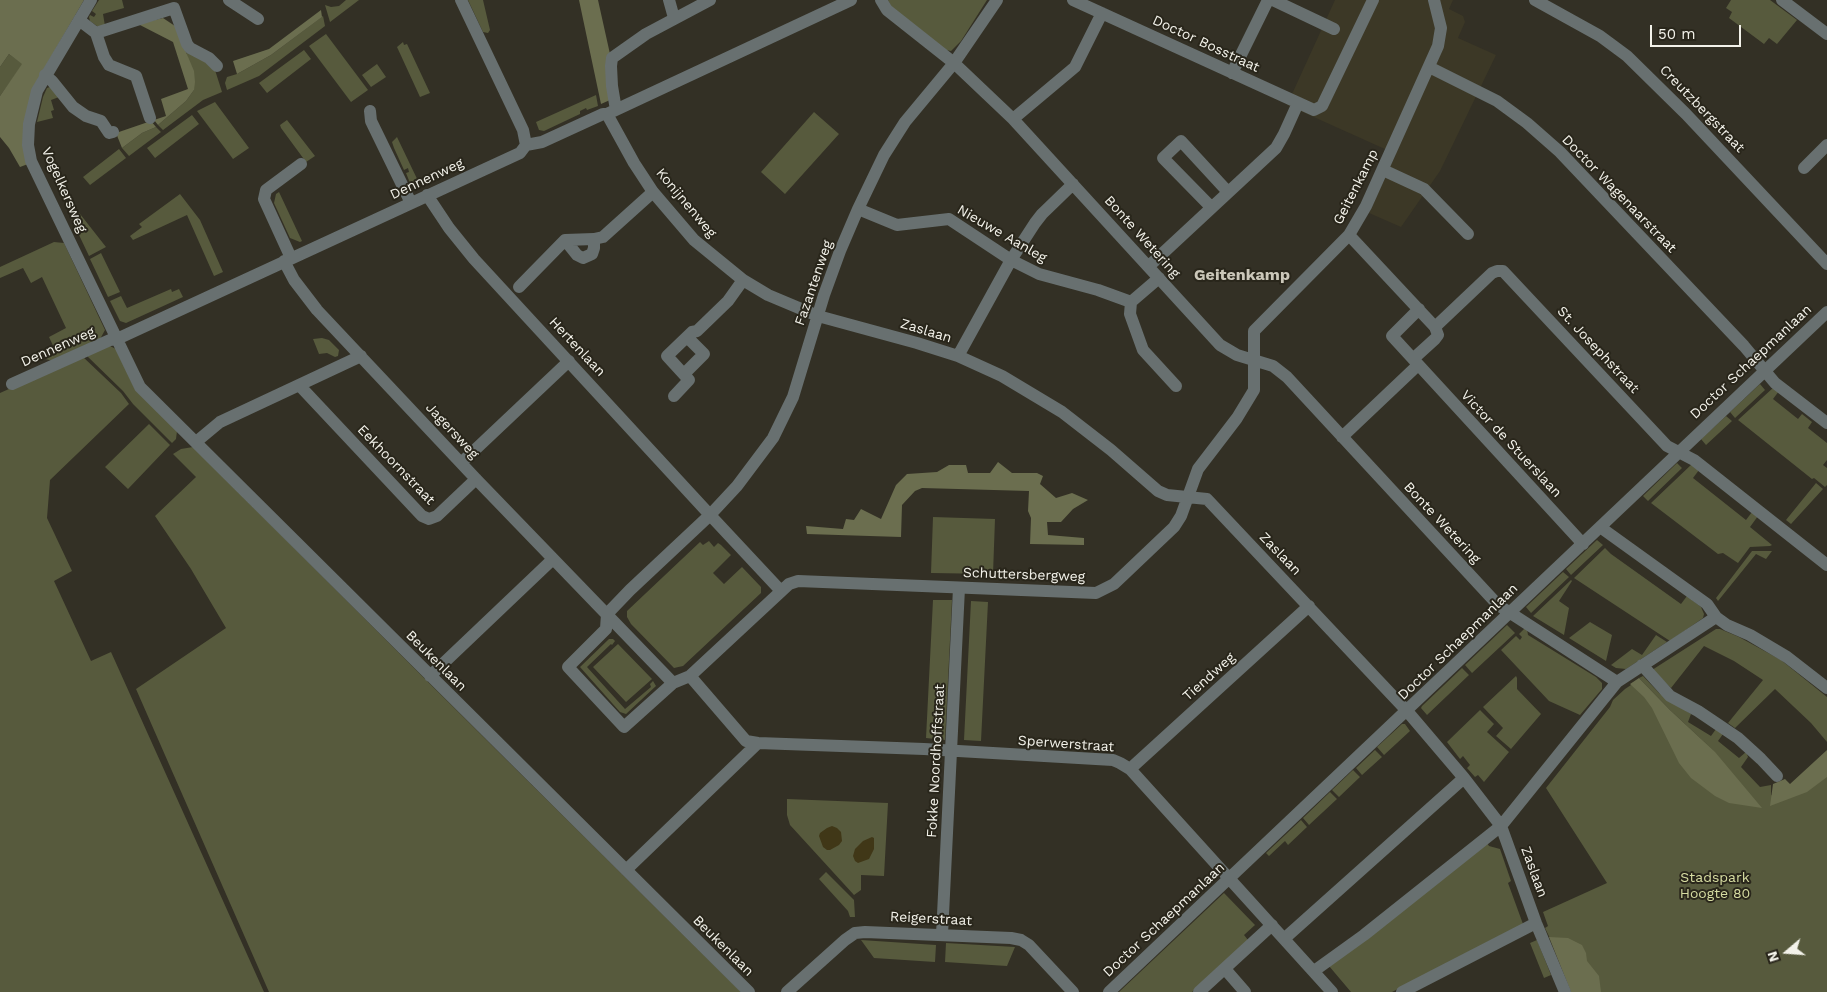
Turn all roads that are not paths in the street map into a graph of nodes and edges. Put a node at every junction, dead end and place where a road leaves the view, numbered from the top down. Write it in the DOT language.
graph roads {
  1 [pos="91,0"];
  2 [pos="230,0"];
  3 [pos="461,0"];
  4 [pos="669,0"];
  5 [pos="710,0"];
  6 [pos="851,0"];
  7 [pos="881,0"];
  8 [pos="997,0"];
  9 [pos="1073,0"];
  10 [pos="1268,0"];
  11 [pos="1272,0"];
  12 [pos="1373,0"];
  13 [pos="1434,0"];
  14 [pos="1535,0"];
  15 [pos="1782,0"];
  16 [pos="176,4"];
  17 [pos="1102,13"];
  18 [pos="674,18"];
  19 [pos="258,19"];
  20 [pos="79,20"];
  21 [pos="1334,29"];
  22 [pos="96,33"];
  23 [pos="1827,34"];
  24 [pos="954,63"];
  25 [pos="217,66"];
  26 [pos="1429,67"];
  27 [pos="1232,73"];
  28 [pos="45,75"];
  29 [pos="1298,103"];
  30 [pos="370,111"];
  31 [pos="611,112"];
  32 [pos="150,118"];
  33 [pos="1013,119"];
  34 [pos="113,132"];
  35 [pos="526,145"];
  36 [pos="1827,145"];
  37 [pos="300,164"];
  38 [pos="1804,168"];
  39 [pos="1383,170"];
  40 [pos="1074,184"];
  41 [pos="653,192"];
  42 [pos="1228,192"];
  43 [pos="427,195"];
  44 [pos="411,203"];
  45 [pos="1211,207"];
  46 [pos="858,209"];
  47 [pos="1468,234"];
  48 [pos="1349,235"];
  49 [pos="565,240"];
  50 [pos="594,240"];
  51 [pos="288,260"];
  52 [pos="1011,260"];
  53 [pos="1827,264"];
  54 [pos="1149,266"];
  55 [pos="1159,278"];
  56 [pos="743,280"];
  57 [pos="519,287"];
  58 [pos="1131,302"];
  59 [pos="1419,309"];
  60 [pos="1827,312"];
  61 [pos="818,316"];
  62 [pos="1435,327"];
  63 [pos="686,337"];
  64 [pos="116,339"];
  65 [pos="361,356"];
  66 [pos="958,356"];
  67 [pos="1253,360"];
  68 [pos="569,361"];
  69 [pos="1415,362"];
  70 [pos="1765,370"];
  71 [pos="684,374"];
  72 [pos="12,384"];
  73 [pos="299,385"];
  74 [pos="1176,386"];
  75 [pos="674,396"];
  76 [pos="1827,423"];
  77 [pos="1342,437"];
  78 [pos="196,442"];
  79 [pos="1678,452"];
  80 [pos="461,463"];
  81 [pos="476,479"];
  82 [pos="1187,497"];
  83 [pos="710,515"];
  84 [pos="1600,528"];
  85 [pos="1583,544"];
  86 [pos="553,559"];
  87 [pos="1827,565"];
  88 [pos="960,588"];
  89 [pos="781,591"];
  90 [pos="1309,606"];
  91 [pos="1510,613"];
  92 [pos="607,614"];
  93 [pos="1716,617"];
  94 [pos="1642,665"];
  95 [pos="430,676"];
  96 [pos="690,676"];
  97 [pos="1617,682"];
  98 [pos="673,683"];
  99 [pos="1827,688"];
  100 [pos="1407,711"];
  101 [pos="758,744"];
  102 [pos="952,751"];
  103 [pos="1130,769"];
  104 [pos="1776,776"];
  105 [pos="1464,778"];
  106 [pos="1501,826"];
  107 [pos="626,870"];
  108 [pos="1230,878"];
  109 [pos="1536,923"];
  110 [pos="1272,925"];
  111 [pos="942,935"];
  112 [pos="1284,938"];
  113 [pos="1225,969"];
  114 [pos="1314,971"];
  115 [pos="749,992"];
  116 [pos="787,992"];
  117 [pos="1073,992"];
  118 [pos="1109,992"];
  119 [pos="1200,992"];
  120 [pos="1245,992"];
  121 [pos="1332,992"];
  122 [pos="1402,992"];
  123 [pos="1565,992"];
  1 -- 20 [label="street, Vogelkersweg"];
  2 -- 19 [label="street"];
  3 -- 35 [label="street"];
  4 -- 18 [label="street"];
  5 -- 18 [label="street"];
  6 -- 31 [label="street, Dennenweg"];
  7 -- 24 [label="street, Bonte Wetering"];
  8 -- 24 [label="street, Fazantenweg"];
  9 -- 17 [label="street, Doctor Bosstraat"];
  10 -- 27 [label="street"];
  11 -- 21 [label="street"];
  12 -- 29 [label="street, Doctor Bosstraat"];
  13 -- 26 [label="street, Geitenkamp"];
  14 -- 53 [label="street, Creutzbergstraat"];
  15 -- 23 [label="street"];
  16 -- 22 [label="street"];
  16 -- 25 [label="street"];
  17 -- 27 [label="street, Doctor Bosstraat"];
  17 -- 33 [label="street"];
  18 -- 31 [label="street, Konijnenweg"];
  20 -- 22 [label="street"];
  20 -- 28 [label="street, Vogelkersweg"];
  22 -- 32 [label="street"];
  24 -- 33 [label="street, Bonte Wetering"];
  24 -- 46 [label="street, Fazantenweg"];
  26 -- 39 [label="street, Geitenkamp"];
  26 -- 70 [label="street, Doctor Wagenaarstraat"];
  27 -- 29 [label="street, Doctor Bosstraat"];
  28 -- 34 [label="street"];
  28 -- 64 [label="street, Vogelkersweg"];
  29 -- 42 [label="street"];
  30 -- 44 [label="street"];
  31 -- 35 [label="street, Dennenweg"];
  31 -- 41 [label="street, Konijnenweg"];
  33 -- 40 [label="street, Bonte Wetering"];
  35 -- 43 [label="street, Dennenweg"];
  36 -- 38 [label="street"];
  37 -- 51 [label="street, Jagersweg"];
  39 -- 47 [label="street"];
  39 -- 48 [label="street, Geitenkamp"];
  40 -- 52 [label="street"];
  40 -- 54 [label="street, Bonte Wetering"];
  41 -- 50 [label="street"];
  41 -- 56 [label="street, Konijnenweg"];
  42 -- 45 [label="street"];
  42 -- 45 [label="street"];
  43 -- 44 [label="street, Dennenweg"];
  43 -- 68 [label="street, Hertenlaan"];
  44 -- 51 [label="street, Dennenweg"];
  45 -- 54 [label="street"];
  46 -- 52 [label="street, Nieuwe Aanleg"];
  46 -- 61 [label="street, Fazantenweg"];
  48 -- 59 [label="street"];
  48 -- 67 [label="street, Geitenkamp"];
  49 -- 50 [label="street"];
  49 -- 50 [label="street"];
  49 -- 57 [label="street"];
  51 -- 64 [label="street, Dennenweg"];
  51 -- 65 [label="street, Jagersweg"];
  52 -- 58 [label="street, Nieuwe Aanleg"];
  52 -- 66 [label="street"];
  54 -- 55 [label="street, Bonte Wetering"];
  55 -- 58 [label="street"];
  55 -- 67 [label="street, Bonte Wetering"];
  56 -- 61 [label="street, Konijnenweg"];
  56 -- 63 [label="street"];
  58 -- 74 [label="street"];
  59 -- 62 [label="street"];
  59 -- 69 [label="street, Victor de Stuerslaan"];
  60 -- 70 [label="street, Doctor Schaepmanlaan"];
  61 -- 66 [label="street, Zaslaan"];
  61 -- 83 [label="street, Fazantenweg"];
  62 -- 69 [label="street"];
  62 -- 79 [label="street, St. Josephstraat"];
  63 -- 71 [label="street"];
  63 -- 71 [label="street"];
  64 -- 72 [label="street, Dennenweg"];
  64 -- 78 [label="street, Beukenlaan"];
  65 -- 73 [label="street"];
  65 -- 80 [label="street, Jagersweg"];
  66 -- 82 [label="street, Zaslaan"];
  67 -- 77 [label="street, Bonte Wetering"];
  67 -- 82 [label="street, Schuttersbergweg"];
  68 -- 80 [label="street"];
  68 -- 83 [label="street, Hertenlaan"];
  69 -- 77 [label="street"];
  69 -- 85 [label="street, Victor de Stuerslaan"];
  70 -- 76 [label="street, Doctor Wagenaarstraat"];
  70 -- 79 [label="street, Doctor Schaepmanlaan"];
  71 -- 75 [label="street"];
  73 -- 78 [label="street"];
  73 -- 81 [label="street, Eekhoornstraat"];
  77 -- 91 [label="street, Bonte Wetering"];
  78 -- 95 [label="street, Beukenlaan"];
  79 -- 84 [label="street, Doctor Schaepmanlaan"];
  79 -- 87 [label="street, St. Josephstraat"];
  80 -- 81 [label="street, Jagersweg"];
  81 -- 86 [label="street, Jagersweg"];
  82 -- 88 [label="street, Schuttersbergweg"];
  82 -- 90 [label="street, Zaslaan"];
  83 -- 89 [label="street, Hertenlaan"];
  83 -- 92 [label="street, Fazantenweg"];
  84 -- 85 [label="street, Doctor Schaepmanlaan"];
  84 -- 93 [label="street"];
  85 -- 91 [label="street, Doctor Schaepmanlaan"];
  86 -- 92 [label="street, Jagersweg"];
  86 -- 95 [label="street"];
  88 -- 89 [label="street, Schuttersbergweg"];
  88 -- 102 [label="street, Fokke Noordhoffstraat"];
  89 -- 96 [label="street, Schuttersbergweg"];
  90 -- 100 [label="street, Zaslaan"];
  90 -- 103 [label="street, Tiendweg"];
  91 -- 97 [label="street, Bonte Wetering"];
  91 -- 100 [label="street, Doctor Schaepmanlaan"];
  92 -- 98 [label="street, Jagersweg"];
  92 -- 98 [label="street"];
  93 -- 94 [label="street"];
  93 -- 99 [label="street"];
  94 -- 97 [label="street"];
  94 -- 104 [label="street"];
  95 -- 107 [label="street, Beukenlaan"];
  96 -- 98 [label="street"];
  96 -- 101 [label="street, Sperwerstraat"];
  97 -- 106 [label="street"];
  100 -- 105 [label="street, Zaslaan"];
  100 -- 108 [label="street, Doctor Schaepmanlaan"];
  101 -- 102 [label="street, Sperwerstraat"];
  101 -- 107 [label="street"];
  102 -- 103 [label="street, Sperwerstraat"];
  102 -- 111 [label="street, Fokke Noordhoffstraat"];
  103 -- 108 [label="street, Sperwerstraat"];
  105 -- 106 [label="street, Zaslaan"];
  105 -- 112 [label="street"];
  106 -- 109 [label="street, Zaslaan"];
  106 -- 114 [label="street"];
  107 -- 115 [label="street, Beukenlaan"];
  108 -- 110 [label="street, Sperwerstraat"];
  108 -- 118 [label="street, Doctor Schaepmanlaan"];
  109 -- 122 [label="street"];
  109 -- 123 [label="street, Zaslaan"];
  110 -- 112 [label="street, Sperwerstraat"];
  110 -- 113 [label="street"];
  111 -- 116 [label="street, Reigerstraat"];
  111 -- 117 [label="street, Reigerstraat"];
  112 -- 114 [label="street, Sperwerstraat"];
  113 -- 119 [label="street"];
  113 -- 120 [label="street"];
  114 -- 121 [label="street, Sperwerstraat"];
}
